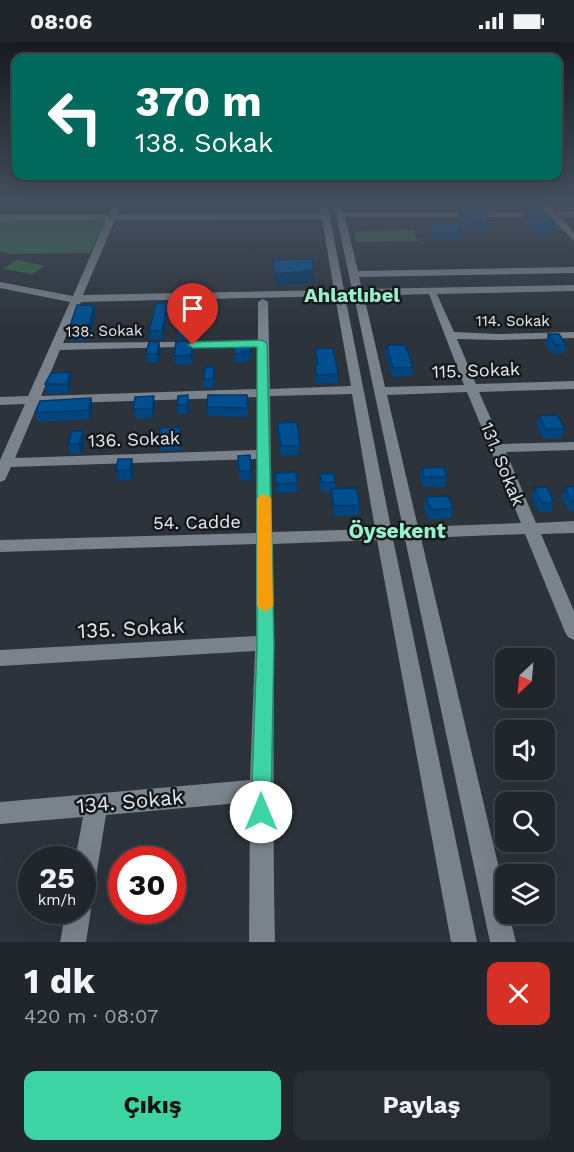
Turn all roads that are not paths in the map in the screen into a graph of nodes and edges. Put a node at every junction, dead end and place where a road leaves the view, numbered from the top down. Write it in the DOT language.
graph roads {
  1 [pos="100,245"];
  2 [pos="341,245"];
  3 [pos="345,245"];
  4 [pos="574,270"];
  5 [pos="354,274"];
  6 [pos="0,285"];
  7 [pos="574,288"];
  8 [pos="574,293"];
  9 [pos="0,294"];
  10 [pos="350,296"];
  11 [pos="433,296"];
  12 [pos="262,302"];
  13 [pos="75,303"];
  14 [pos="452,335"];
  15 [pos="574,335"];
  16 [pos="262,343"];
  17 [pos="56,347"];
  18 [pos="574,385"];
  19 [pos="471,388"];
  20 [pos="358,390"];
  21 [pos="379,391"];
  22 [pos="262,394"];
  23 [pos="0,400"];
  24 [pos="34,400"];
  25 [pos="574,446"];
  26 [pos="498,448"];
  27 [pos="264,454"];
  28 [pos="6,463"];
  29 [pos="0,477"];
  30 [pos="574,527"];
  31 [pos="529,529"];
  32 [pos="410,531"];
  33 [pos="384,533"];
  34 [pos="265,540"];
  35 [pos="0,546"];
  36 [pos="574,632"];
  37 [pos="265,643"];
  38 [pos="0,658"];
  39 [pos="261,790"];
  40 [pos="97,803"];
  41 [pos="0,813"];
  42 [pos="90,846"];
  43 [pos="76,924"];
  44 [pos="73,942"];
  45 [pos="262,942"];
  46 [pos="464,942"];
  47 [pos="504,942"];
  1 -- 13 [label="street"];
  2 -- 10 [label="street"];
  3 -- 5 [label="street"];
  4 -- 5 [label="street"];
  5 -- 10 [label="street"];
  6 -- 13 [label="street"];
  7 -- 10 [label="street"];
  8 -- 11 [label="street"];
  9 -- 13 [label="street"];
  10 -- 11 [label="street"];
  10 -- 12 [label="street"];
  10 -- 13 [label="street"];
  10 -- 20 [label="street"];
  10 -- 21 [label="street"];
  11 -- 14 [label="street, 131. Sokak"];
  12 -- 13 [label="street"];
  12 -- 16 [label="street"];
  13 -- 17 [label="street"];
  14 -- 15 [label="street, 114. Sokak"];
  14 -- 19 [label="street, 131. Sokak"];
  16 -- 17 [label="street, 138. Sokak"];
  16 -- 22 [label="street"];
  17 -- 24 [label="street"];
  18 -- 19 [label="street, 115. Sokak"];
  19 -- 21 [label="street, 115. Sokak"];
  19 -- 26 [label="street, 131. Sokak"];
  20 -- 22 [label="street"];
  20 -- 33 [label="street"];
  21 -- 32 [label="street"];
  22 -- 24 [label="street"];
  22 -- 27 [label="street"];
  23 -- 24 [label="street"];
  24 -- 28 [label="street"];
  25 -- 26 [label="street"];
  26 -- 31 [label="street, 131. Sokak"];
  27 -- 28 [label="street, 136. Sokak"];
  27 -- 34 [label="street"];
  28 -- 29 [label="street"];
  30 -- 31 [label="street, 54. Cadde"];
  31 -- 32 [label="street, 54. Cadde"];
  31 -- 36 [label="street, 131. Sokak"];
  32 -- 33 [label="street, 54. Cadde"];
  32 -- 47 [label="street"];
  33 -- 34 [label="street, 54. Cadde"];
  33 -- 46 [label="street"];
  34 -- 35 [label="street, 54. Cadde"];
  34 -- 37 [label="street"];
  37 -- 38 [label="street, 135. Sokak"];
  37 -- 39 [label="street"];
  39 -- 40 [label="street, 134. Sokak"];
  39 -- 45 [label="street"];
  40 -- 41 [label="street, 134. Sokak"];
  40 -- 42 [label="street"];
  43 -- 44 [label="street"];
}
